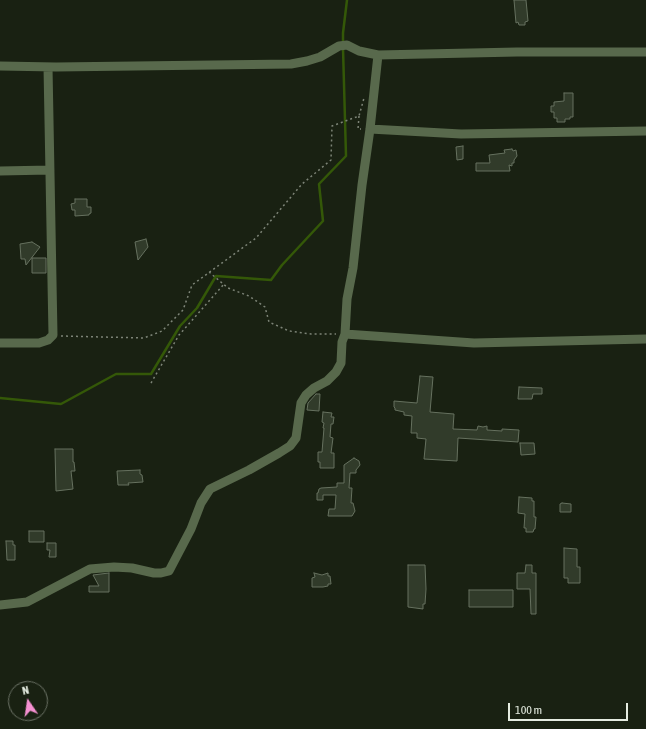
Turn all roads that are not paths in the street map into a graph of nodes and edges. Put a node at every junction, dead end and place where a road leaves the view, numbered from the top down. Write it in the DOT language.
graph roads {
  1 [pos="646,52"];
  2 [pos="378,55"];
  3 [pos="0,66"];
  4 [pos="48,67"];
  5 [pos="370,129"];
  6 [pos="646,131"];
  7 [pos="50,170"];
  8 [pos="0,171"];
  9 [pos="345,334"];
  10 [pos="646,339"];
  11 [pos="0,343"];
  12 [pos="0,605"];
  1 -- 2 [label="street"];
  2 -- 4 [label="street"];
  2 -- 5 [label="street"];
  3 -- 4 [label="street"];
  4 -- 7 [label="street"];
  5 -- 6 [label="street"];
  5 -- 9 [label="street"];
  7 -- 8 [label="street"];
  7 -- 11 [label="street"];
  9 -- 10 [label="street"];
  9 -- 12 [label="street"];
}
